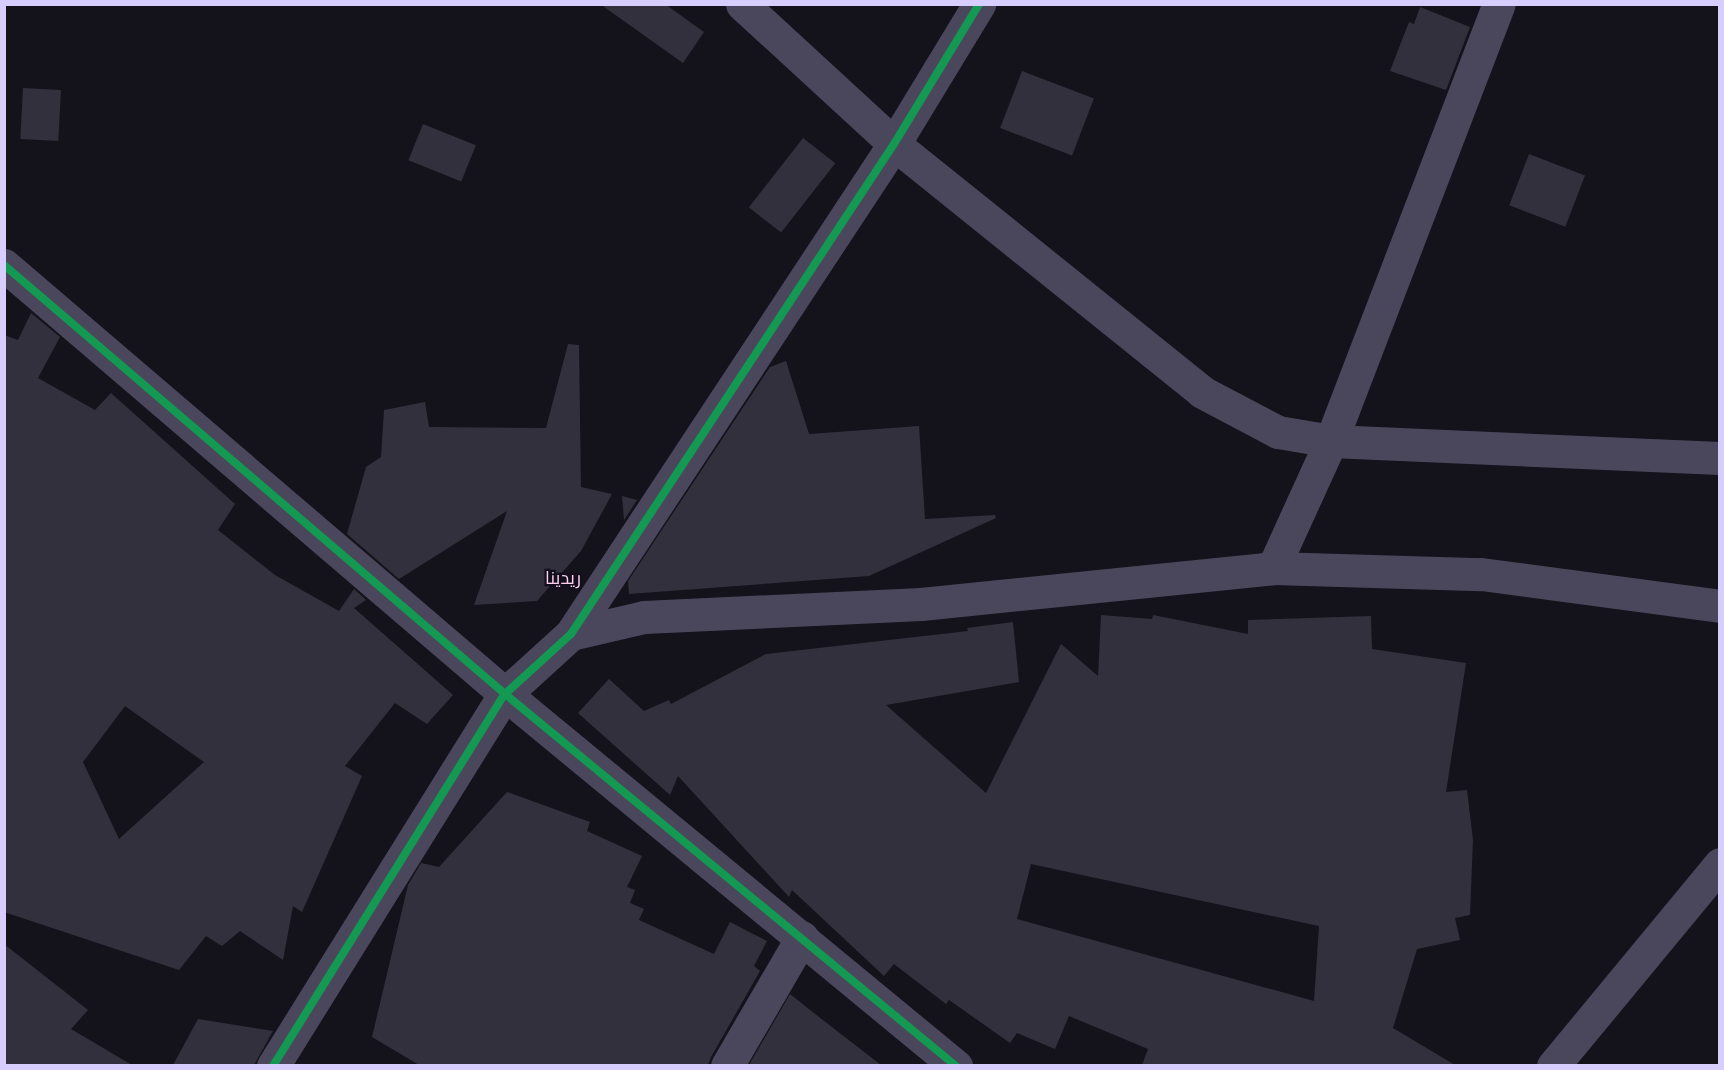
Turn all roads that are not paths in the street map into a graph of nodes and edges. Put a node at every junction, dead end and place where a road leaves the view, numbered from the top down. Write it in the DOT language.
graph roads {
  1 [pos="742,4"];
  2 [pos="979,4"];
  3 [pos="1499,4"];
  4 [pos="894,144"];
  5 [pos="4,265"];
  6 [pos="1331,441"];
  7 [pos="1719,458"];
  8 [pos="1273,568"];
  9 [pos="1719,606"];
  10 [pos="571,634"];
  11 [pos="505,694"];
  12 [pos="1719,864"];
  13 [pos="802,937"];
  14 [pos="273,1065"];
  15 [pos="727,1065"];
  16 [pos="956,1065"];
  17 [pos="1553,1065"];
  1 -- 4 [label="street"];
  2 -- 4 [label="street"];
  3 -- 6 [label="street"];
  4 -- 6 [label="street"];
  4 -- 10 [label="street"];
  5 -- 11 [label="street"];
  6 -- 7 [label="street"];
  6 -- 8 [label="street"];
  8 -- 9 [label="street"];
  8 -- 10 [label="street"];
  10 -- 11 [label="street"];
  11 -- 13 [label="street"];
  11 -- 14 [label="street"];
  12 -- 17 [label="street"];
  13 -- 15 [label="street"];
  13 -- 16 [label="street"];
}
